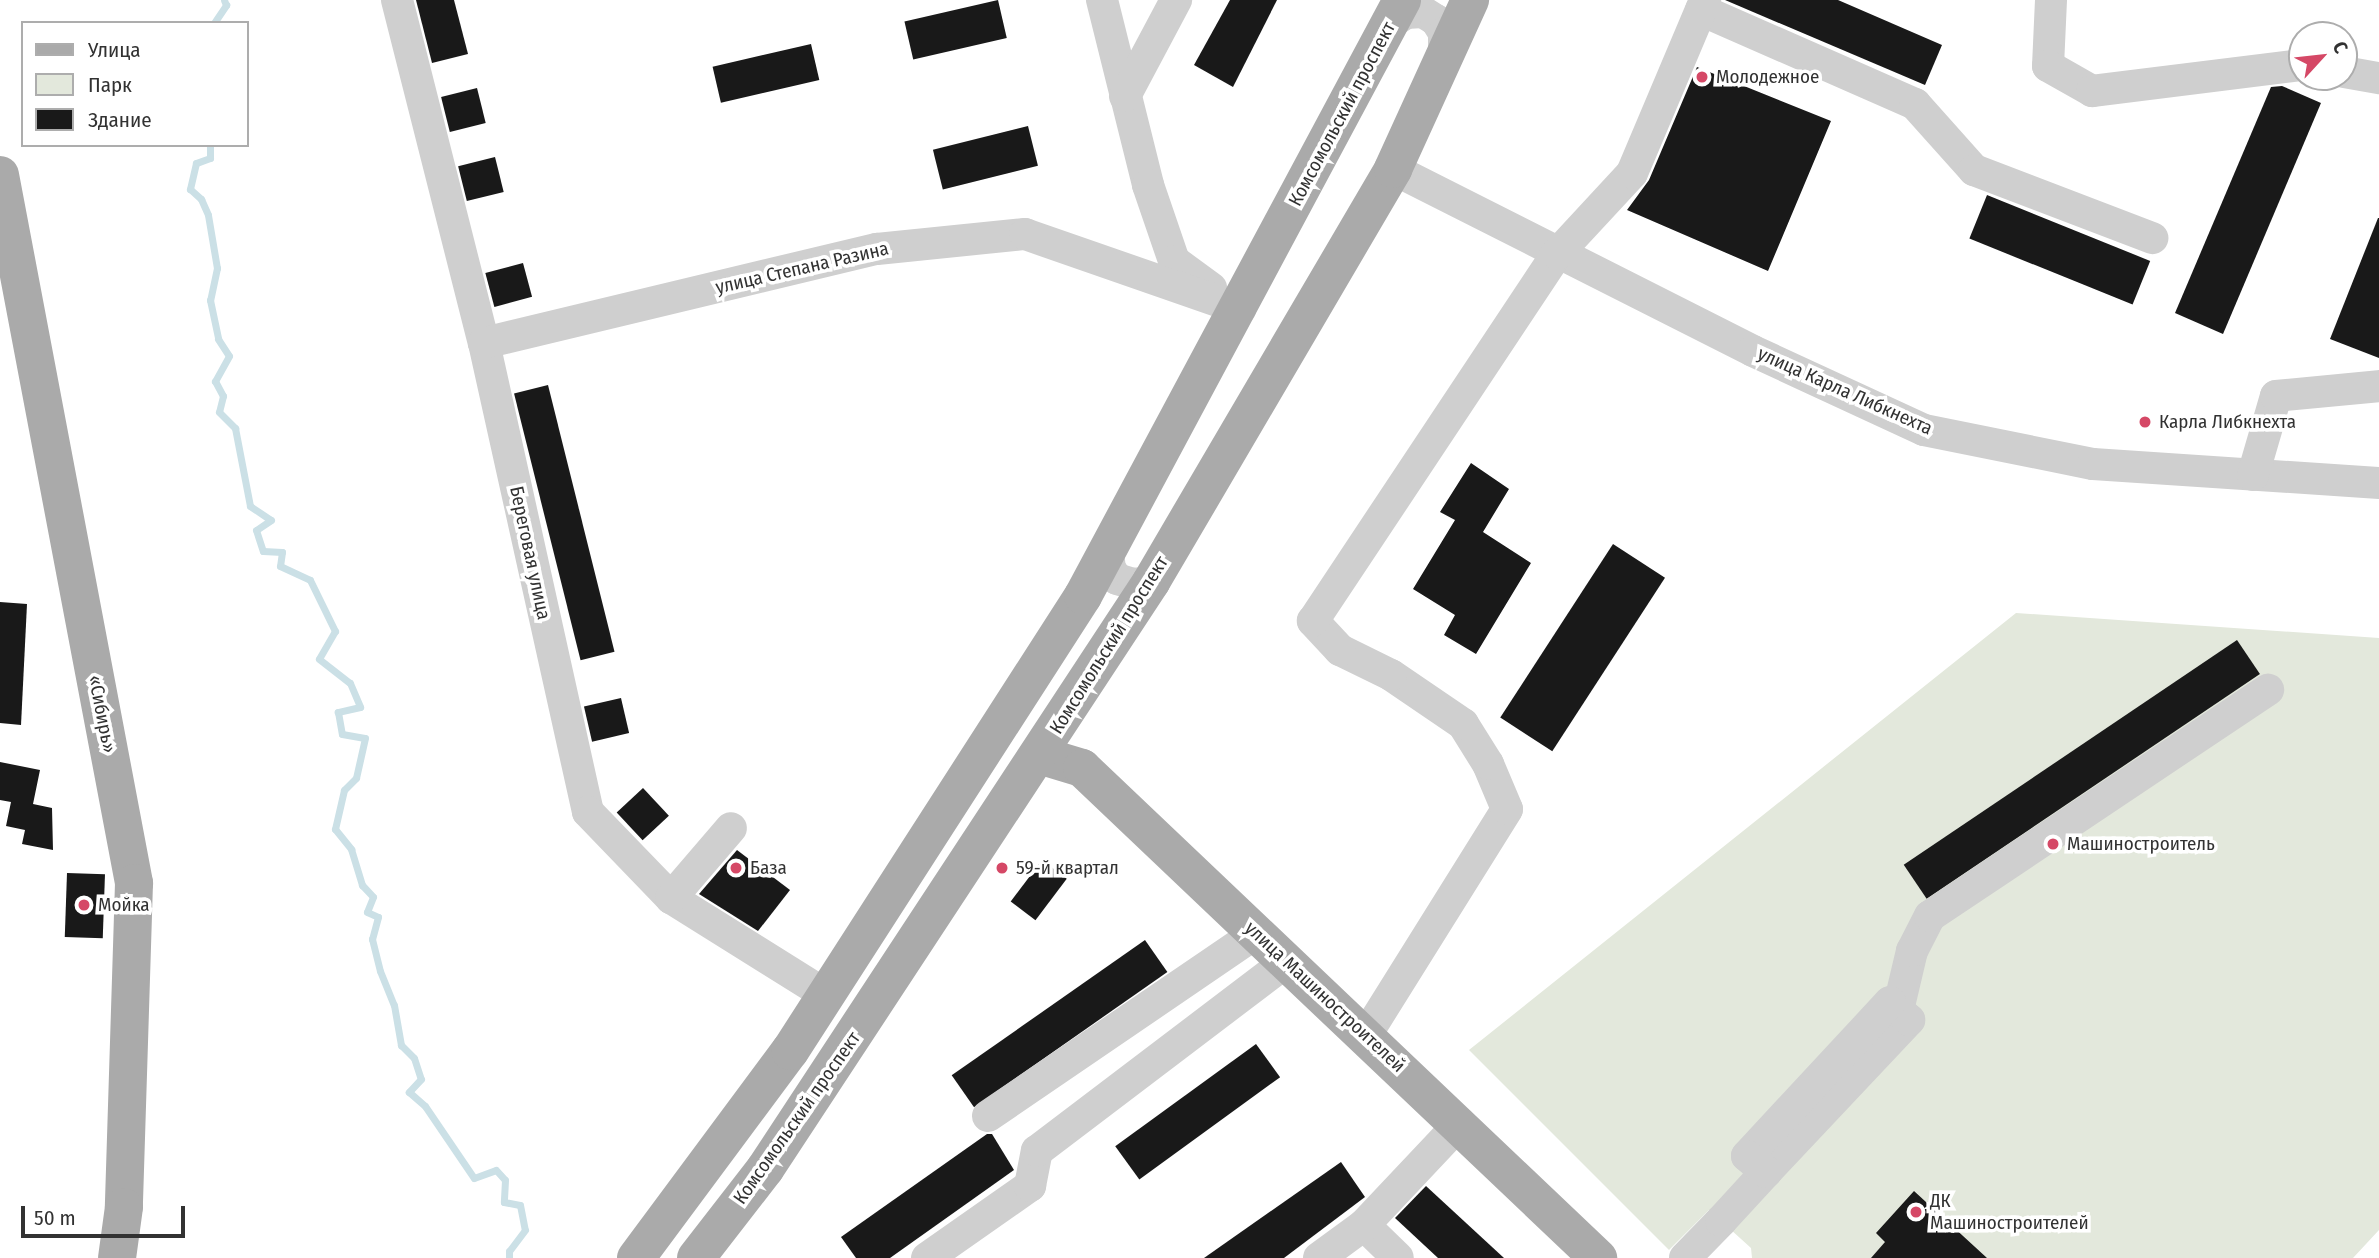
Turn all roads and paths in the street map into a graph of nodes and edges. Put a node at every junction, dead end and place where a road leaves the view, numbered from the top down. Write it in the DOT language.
graph roads {
  1 [pos="397,0"];
  2 [pos="1102,0"];
  3 [pos="1176,0"];
  4 [pos="1470,0"];
  5 [pos="2052,0"];
  6 [pos="1703,5"];
  7 [pos="1396,12"];
  8 [pos="1444,55"];
  9 [pos="2288,67"];
  10 [pos="2358,74"];
  11 [pos="2379,78"];
  12 [pos="1125,96"];
  13 [pos="1393,169"];
  14 [pos="0,175"];
  15 [pos="2152,238"];
  16 [pos="1557,254"];
  17 [pos="1240,309"];
  18 [pos="484,343"];
  19 [pos="2379,386"];
  20 [pos="2252,474"];
  21 [pos="2379,483"];
  22 [pos="1108,551"];
  23 [pos="1151,582"];
  24 [pos="1083,596"];
  25 [pos="1125,621"];
  26 [pos="2268,690"];
  27 [pos="1039,755"];
  28 [pos="731,828"];
  29 [pos="671,898"];
  30 [pos="1256,933"];
  31 [pos="1286,962"];
  32 [pos="826,995"];
  33 [pos="1366,1035"];
  34 [pos="988,1115"];
  35 [pos="1460,1123"];
  36 [pos="1364,1226"];
  37 [pos="644,1254"];
  38 [pos="117,1258"];
  39 [pos="696,1258"];
  40 [pos="928,1258"];
  41 [pos="1319,1258"];
  42 [pos="1398,1258"];
  43 [pos="1598,1258"];
  44 [pos="1685,1258"];
  1 -- 18 [label="street, Береговая улица"];
  2 -- 12 [label="street"];
  3 -- 12 [label="street"];
  4 -- 8 [label="main road, Комсомольский проспект"];
  5 -- 9 [label="street"];
  6 -- 15 [label="street"];
  6 -- 16 [label="street"];
  7 -- 8 [label="street"];
  7 -- 17 [label="main road, Комсомольский проспект"];
  8 -- 13 [label="main road, Комсомольский проспект"];
  10 -- 11 [label="street"];
  12 -- 17 [label="street"];
  13 -- 16 [label="street, улица Карла Либкнехта"];
  13 -- 23 [label="main road, Комсомольский проспект"];
  14 -- 38 [label="main road, «Сибирь»"];
  16 -- 20 [label="street, улица Карла Либкнехта"];
  16 -- 33 [label="street"];
  17 -- 18 [label="street, улица Степана Разина"];
  17 -- 22 [label="main road, Комсомольский проспект"];
  18 -- 29 [label="street, Береговая улица"];
  19 -- 20 [label="street"];
  20 -- 21 [label="street, улица Карла Либкнехта"];
  22 -- 23 [label="street"];
  22 -- 24 [label="main road, Комсомольский проспект"];
  23 -- 25 [label="main road, Комсомольский проспект"];
  24 -- 25 [label="main road"];
  24 -- 32 [label="main road, Комсомольский проспект"];
  25 -- 27 [label="main road, Комсомольский проспект"];
  26 -- 44 [label="street"];
  27 -- 30 [label="main road, улица Машиностроителей"];
  27 -- 39 [label="main road, Комсомольский проспект"];
  28 -- 29 [label="street"];
  29 -- 32 [label="street, Береговая улица"];
  30 -- 31 [label="main road, улица Машиностроителей"];
  30 -- 34 [label="street"];
  31 -- 33 [label="main road, улица Машиностроителей"];
  31 -- 40 [label="street"];
  32 -- 37 [label="main road, Комсомольский проспект"];
  33 -- 35 [label="main road, улица Машиностроителей"];
  35 -- 36 [label="street"];
  35 -- 43 [label="main road, улица Машиностроителей"];
  36 -- 41 [label="street"];
  36 -- 42 [label="street"];
}
